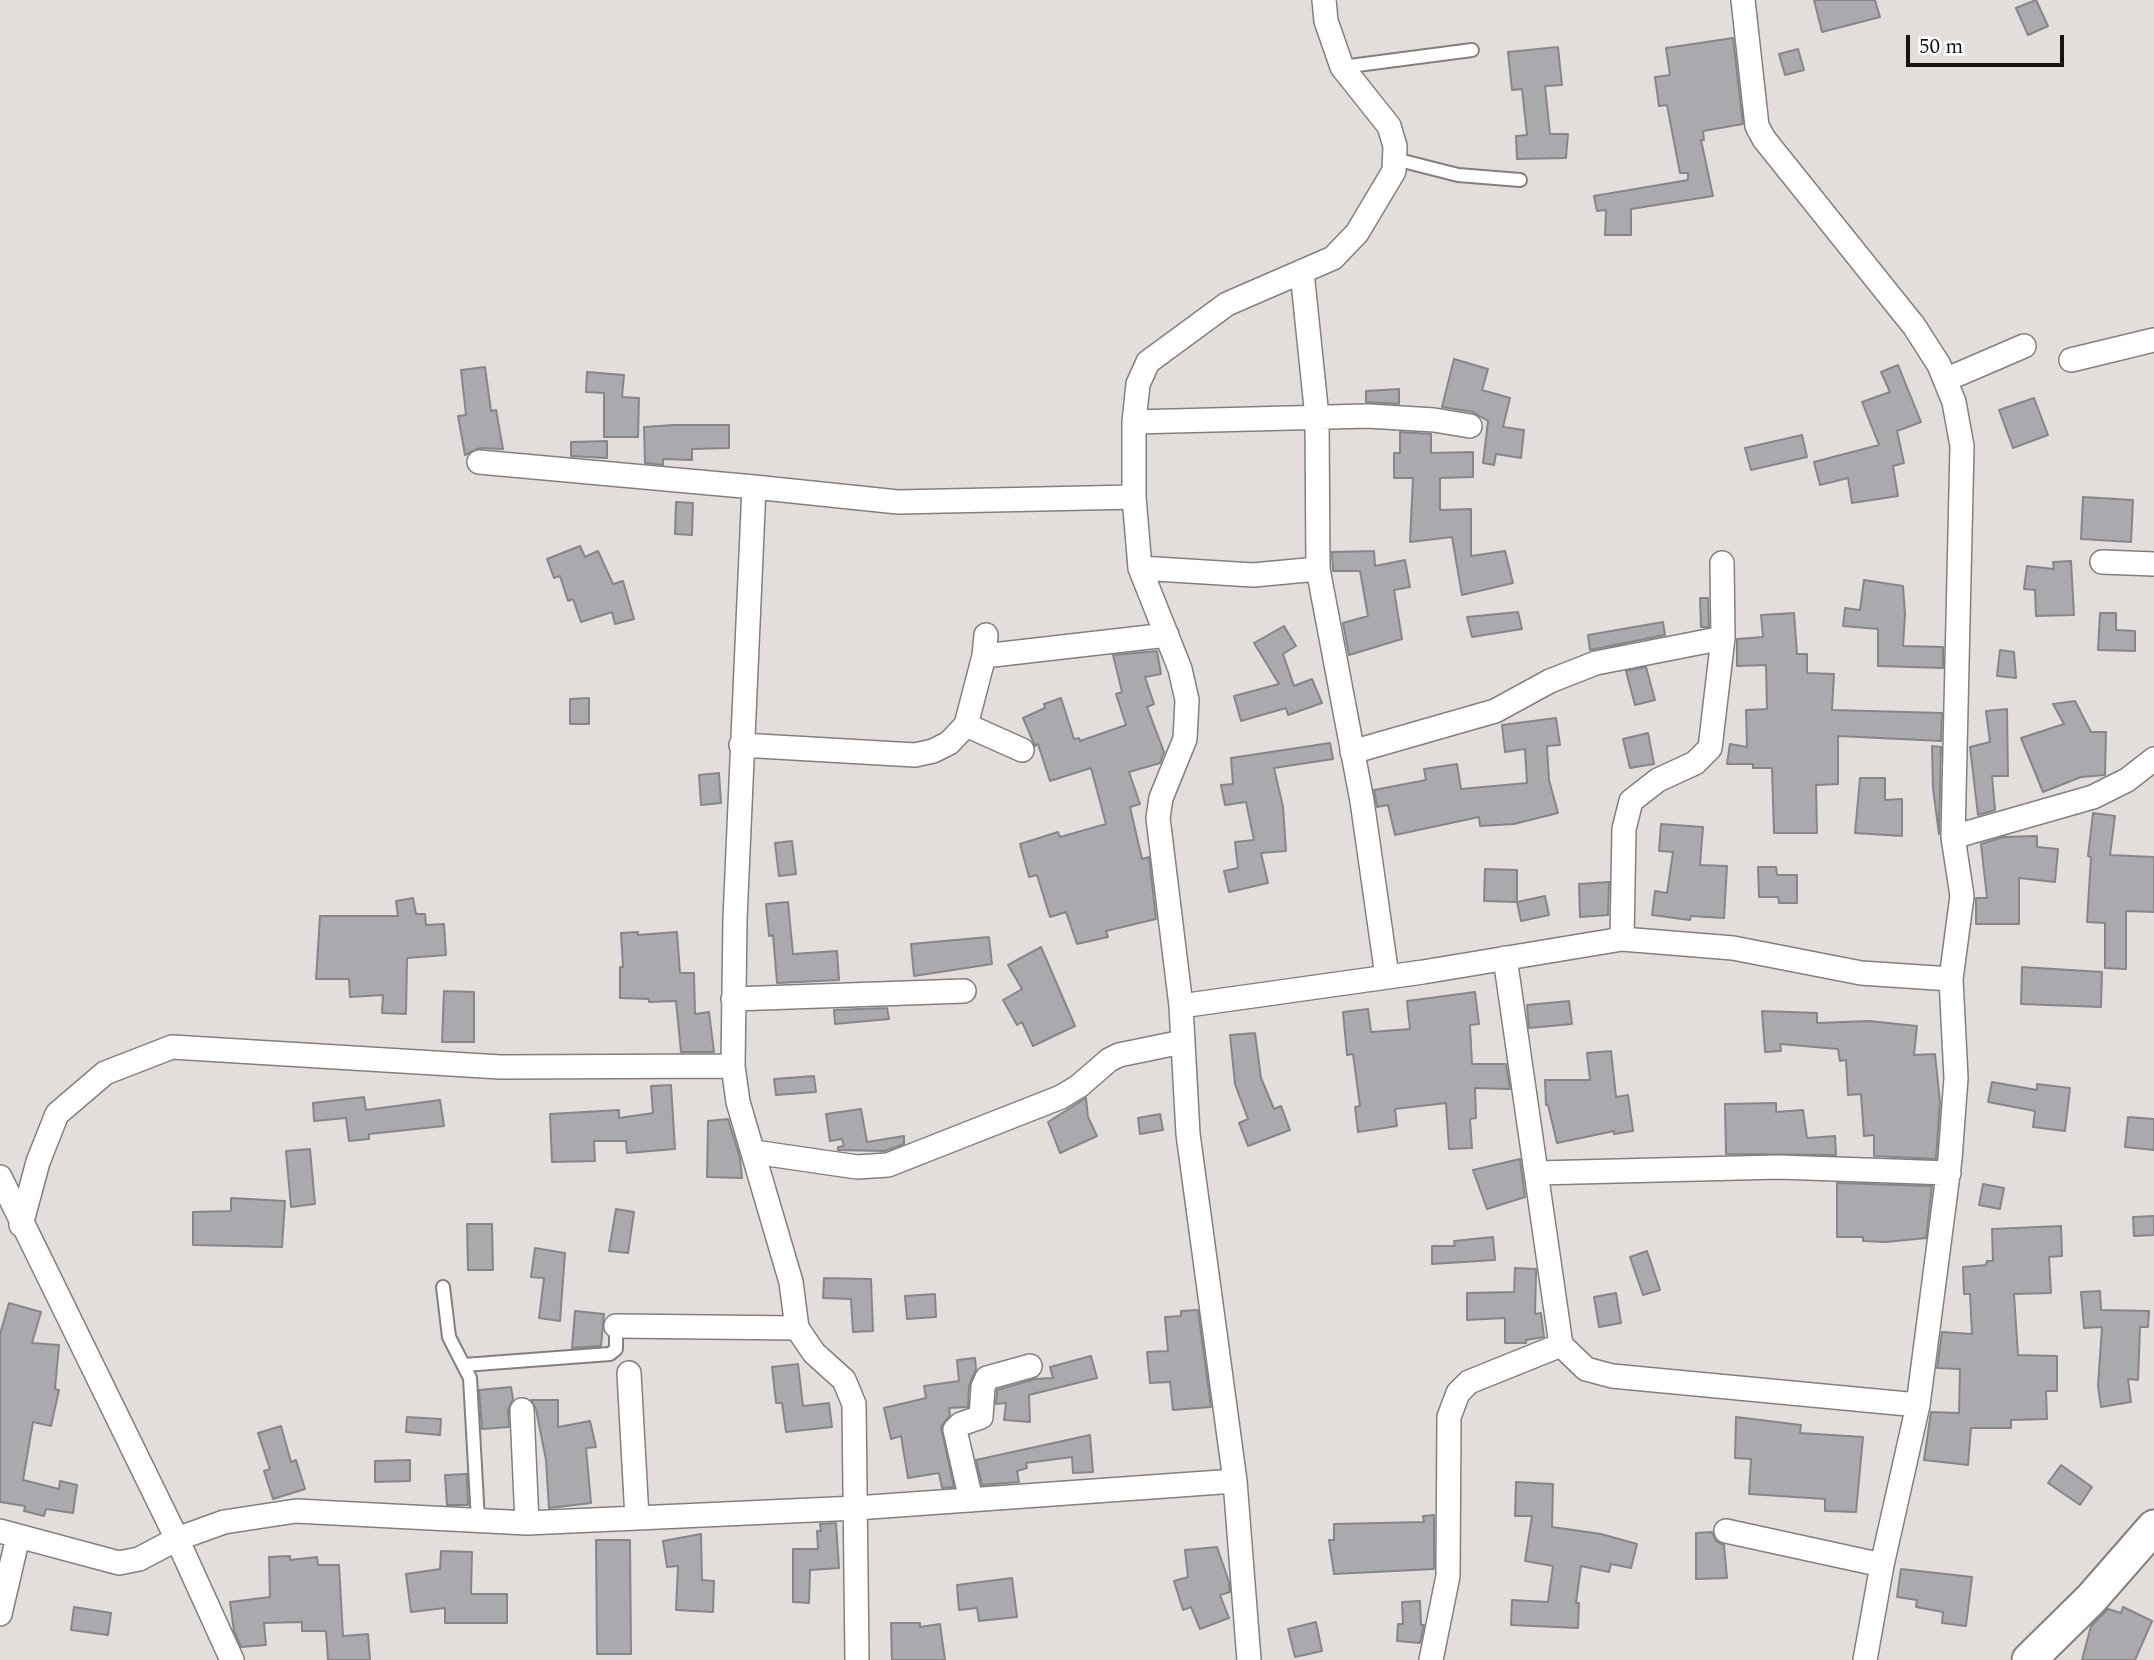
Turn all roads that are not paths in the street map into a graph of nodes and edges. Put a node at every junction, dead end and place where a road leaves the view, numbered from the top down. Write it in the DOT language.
graph roads {
  1 [pos="1324,0"];
  2 [pos="1743,0"];
  3 [pos="1472,50"];
  4 [pos="1342,67"];
  5 [pos="1395,159"];
  6 [pos="1520,180"];
  7 [pos="1302,272"];
  8 [pos="2154,340"];
  9 [pos="2024,346"];
  10 [pos="2071,360"];
  11 [pos="1945,380"];
  12 [pos="1317,417"];
  13 [pos="1133,422"];
  14 [pos="1470,426"];
  15 [pos="479,461"];
  16 [pos="754,487"];
  17 [pos="1134,498"];
  18 [pos="2102,562"];
  19 [pos="1722,563"];
  20 [pos="2154,564"];
  21 [pos="1140,568"];
  22 [pos="1318,569"];
  23 [pos="1167,635"];
  24 [pos="1723,638"];
  25 [pos="965,725"];
  26 [pos="741,745"];
  27 [pos="1022,750"];
  28 [pos="1352,752"];
  29 [pos="2154,759"];
  30 [pos="1953,837"];
  31 [pos="1622,939"];
  32 [pos="1505,958"];
  33 [pos="1387,976"];
  34 [pos="1951,979"];
  35 [pos="964,992"];
  36 [pos="733,999"];
  37 [pos="1181,1006"];
  38 [pos="1182,1042"];
  39 [pos="733,1066"];
  40 [pos="754,1152"];
  41 [pos="1537,1173"];
  42 [pos="1949,1173"];
  43 [pos="0,1177"];
  44 [pos="22,1225"];
  45 [pos="443,1287"];
  46 [pos="615,1322"];
  47 [pos="797,1328"];
  48 [pos="1561,1345"];
  49 [pos="464,1365"];
  50 [pos="1030,1366"];
  51 [pos="629,1373"];
  52 [pos="1918,1405"];
  53 [pos="522,1410"];
  54 [pos="1236,1481"];
  55 [pos="971,1500"];
  56 [pos="856,1508"];
  57 [pos="636,1518"];
  58 [pos="478,1521"];
  59 [pos="527,1523"];
  60 [pos="2154,1527"];
  61 [pos="1726,1531"];
  62 [pos="9,1534"];
  63 [pos="177,1539"];
  64 [pos="1882,1565"];
  65 [pos="0,1614"];
  66 [pos="232,1660"];
  67 [pos="857,1660"];
  68 [pos="1249,1660"];
  69 [pos="1432,1660"];
  70 [pos="1865,1660"];
  71 [pos="2029,1660"];
  1 -- 4 [label="street"];
  2 -- 11 [label="street"];
  3 -- 4 [label="lane"];
  4 -- 5 [label="street"];
  5 -- 6 [label="lane"];
  5 -- 7 [label="street"];
  7 -- 12 [label="street"];
  7 -- 13 [label="street"];
  8 -- 10 [label="street"];
  9 -- 11 [label="street"];
  11 -- 30 [label="street"];
  12 -- 13 [label="street"];
  12 -- 14 [label="street"];
  12 -- 22 [label="street"];
  13 -- 17 [label="street"];
  15 -- 16 [label="street"];
  16 -- 17 [label="street"];
  16 -- 26 [label="street"];
  17 -- 21 [label="street"];
  18 -- 20 [label="street"];
  19 -- 24 [label="street"];
  21 -- 22 [label="street"];
  21 -- 23 [label="street"];
  22 -- 28 [label="street"];
  23 -- 25 [label="street"];
  23 -- 37 [label="street"];
  24 -- 28 [label="street"];
  24 -- 31 [label="street"];
  25 -- 26 [label="street"];
  25 -- 27 [label="street"];
  26 -- 36 [label="street"];
  28 -- 33 [label="street"];
  29 -- 30 [label="street"];
  30 -- 34 [label="street"];
  31 -- 32 [label="street"];
  31 -- 34 [label="street"];
  32 -- 33 [label="street"];
  32 -- 41 [label="street"];
  33 -- 37 [label="street"];
  34 -- 42 [label="street"];
  35 -- 36 [label="street"];
  36 -- 39 [label="street"];
  37 -- 38 [label="street"];
  38 -- 40 [label="street"];
  38 -- 54 [label="street"];
  39 -- 40 [label="street"];
  39 -- 44 [label="street"];
  40 -- 47 [label="street"];
  41 -- 42 [label="street"];
  41 -- 48 [label="street"];
  42 -- 52 [label="street"];
  43 -- 44 [label="street"];
  44 -- 63 [label="street"];
  45 -- 49 [label="lane"];
  46 -- 47 [label="street"];
  46 -- 49 [label="lane"];
  47 -- 56 [label="street"];
  48 -- 52 [label="street"];
  48 -- 69 [label="street"];
  49 -- 58 [label="lane"];
  50 -- 55 [label="street"];
  51 -- 57 [label="street"];
  52 -- 64 [label="street"];
  53 -- 59 [label="street"];
  54 -- 55 [label="street"];
  54 -- 68 [label="street"];
  55 -- 56 [label="street"];
  56 -- 57 [label="street"];
  56 -- 67 [label="street"];
  57 -- 59 [label="street"];
  58 -- 59 [label="street"];
  58 -- 63 [label="street"];
  60 -- 71 [label="main road"];
  61 -- 64 [label="street"];
  62 -- 63 [label="street"];
  62 -- 65 [label="street"];
  63 -- 66 [label="street"];
  64 -- 70 [label="street"];
}
